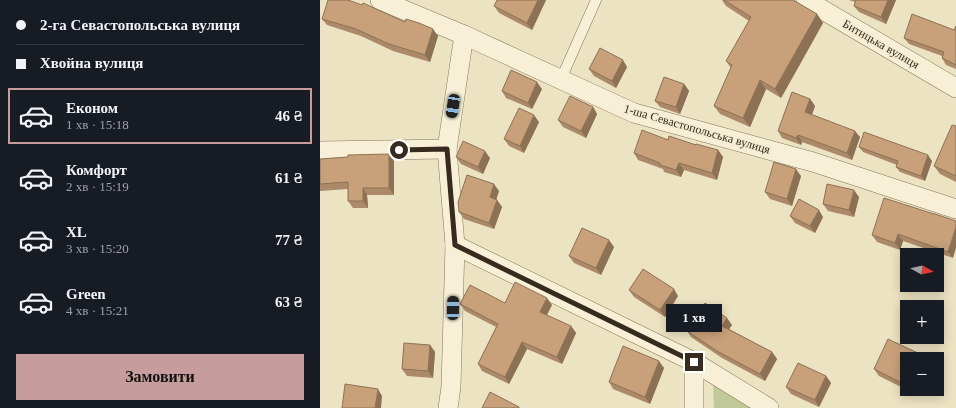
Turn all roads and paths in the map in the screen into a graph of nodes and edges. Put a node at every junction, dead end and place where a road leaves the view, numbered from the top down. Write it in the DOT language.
graph roads {
  1 [pos="380,0"];
  2 [pos="596,0"];
  3 [pos="806,0"];
  4 [pos="464,35"];
  5 [pos="561,79"];
  6 [pos="956,88"];
  7 [pos="447,149"];
  8 [pos="320,151"];
  9 [pos="956,209"];
  10 [pos="455,245"];
  11 [pos="694,362"];
  12 [pos="448,408"];
  13 [pos="694,408"];
  14 [pos="770,408"];
  1 -- 4 [label="street, 1-ша Севастопольська вулиця"];
  2 -- 5 [label="lane"];
  3 -- 6 [label="street, Битицька вулиця"];
  4 -- 5 [label="street, 1-ша Севастопольська вулиця"];
  4 -- 7 [label="street"];
  5 -- 9 [label="street, 1-ша Севастопольська вулиця"];
  7 -- 8 [label="street"];
  7 -- 10 [label="street"];
  10 -- 11 [label="street"];
  10 -- 12 [label="street"];
  11 -- 13 [label="street"];
  11 -- 14 [label="street"];
}
